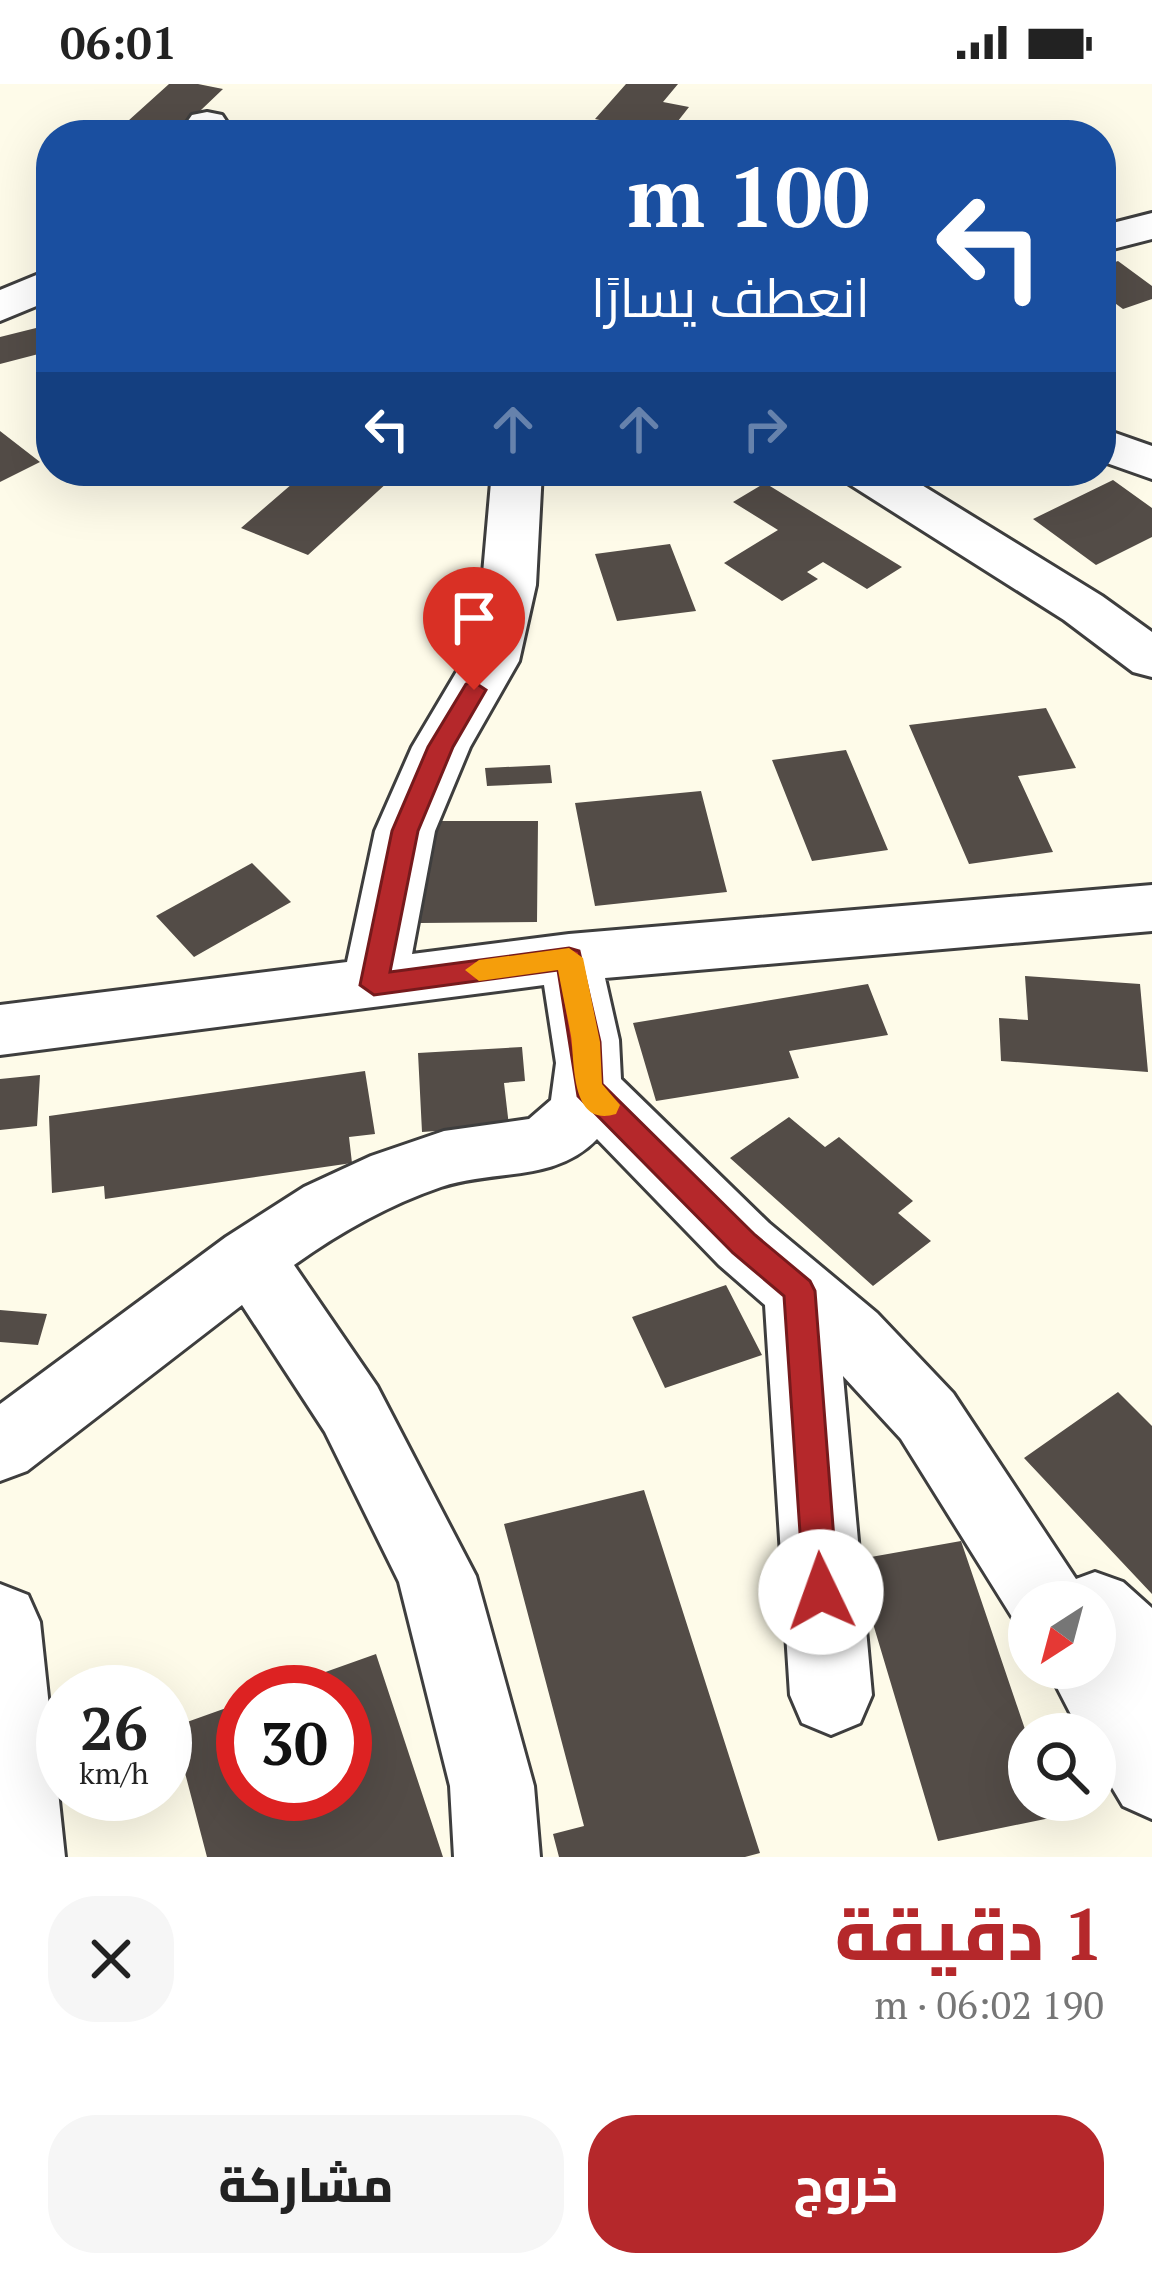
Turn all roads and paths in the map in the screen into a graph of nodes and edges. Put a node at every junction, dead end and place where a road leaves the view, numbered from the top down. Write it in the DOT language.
graph roads {
  1 [pos="1152,226"];
  2 [pos="1116,235"];
  3 [pos="36,290"];
  4 [pos="0,308"];
  5 [pos="1116,449"];
  6 [pos="1152,464"];
  7 [pos="516,486"];
  8 [pos="888,486"];
  9 [pos="1152,659"];
  10 [pos="1152,908"];
  11 [pos="569,958"];
  12 [pos="374,985"];
  13 [pos="0,1030"];
  14 [pos="588,1088"];
  15 [pos="250,1259"];
  16 [pos="800,1291"];
  17 [pos="0,1447"];
  18 [pos="999,1521"];
  19 [pos="1035,1581"];
  20 [pos="1065,1581"];
  21 [pos="0,1622"];
  22 [pos="1116,1628"];
  23 [pos="1152,1661"];
  24 [pos="1100,1689"];
  25 [pos="831,1695"];
  26 [pos="1152,1777"];
  27 [pos="22,1857"];
  28 [pos="497,1857"];
  1 -- 2 [label="street"];
  3 -- 4 [label="street"];
  5 -- 6 [label="street"];
  7 -- 12 [label="street"];
  8 -- 9 [label="street"];
  10 -- 11 [label="street"];
  11 -- 12 [label="street"];
  11 -- 14 [label="street"];
  12 -- 13 [label="street"];
  14 -- 15 [label="street"];
  14 -- 16 [label="street"];
  15 -- 17 [label="street"];
  15 -- 28 [label="street"];
  16 -- 18 [label="street"];
  16 -- 25 [label="street"];
  18 -- 19 [label="street"];
  18 -- 20 [label="street"];
  21 -- 27 [label="street"];
  22 -- 23 [label="street"];
  24 -- 26 [label="street"];
}
